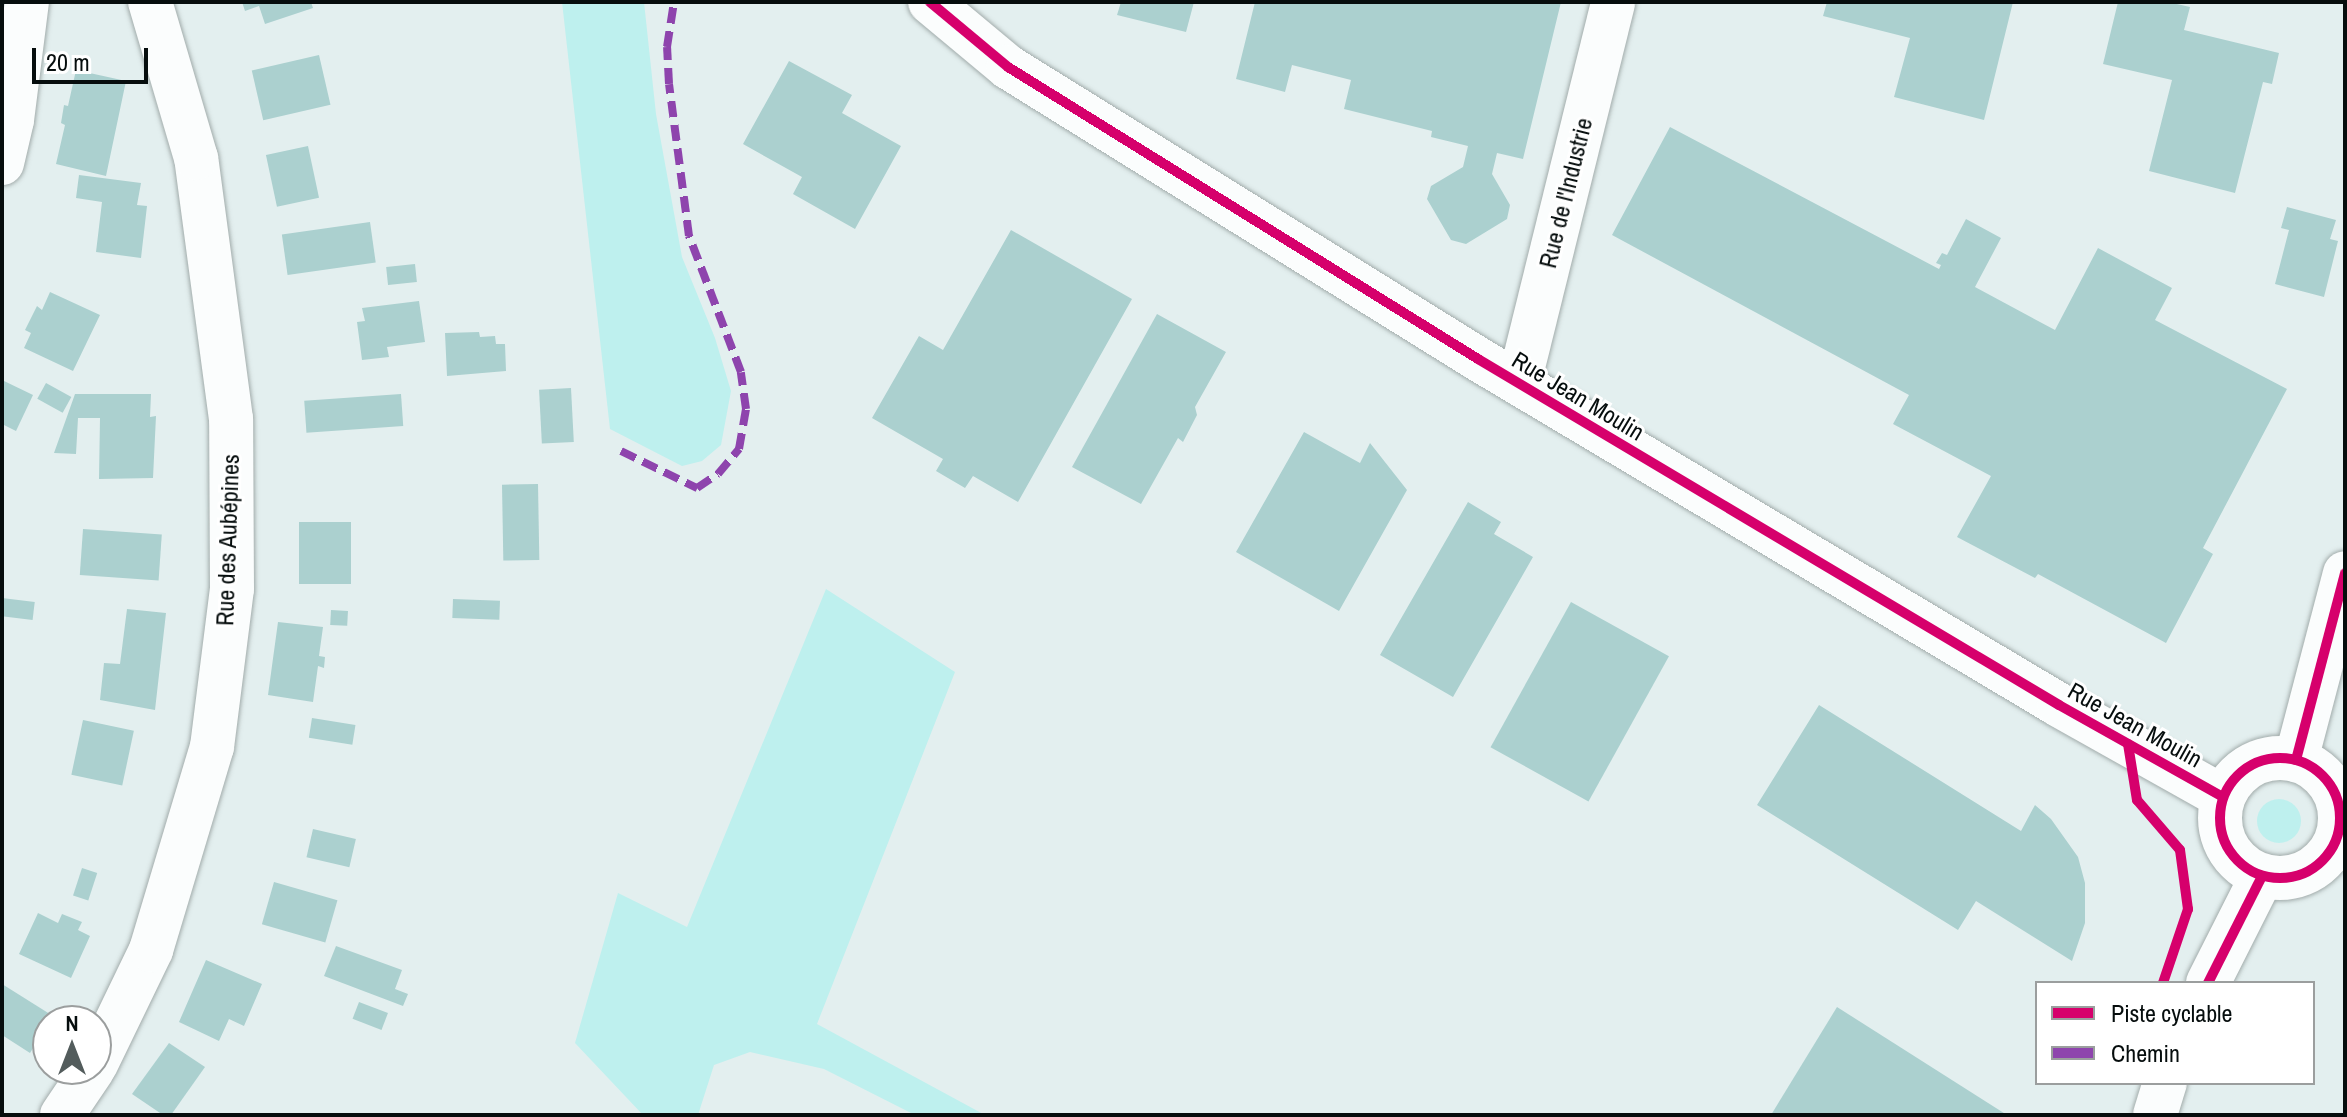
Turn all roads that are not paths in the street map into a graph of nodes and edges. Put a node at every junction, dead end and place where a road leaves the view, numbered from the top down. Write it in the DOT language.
graph roads {
  1 [pos="27,2"];
  2 [pos="150,2"];
  3 [pos="930,2"];
  4 [pos="1613,2"];
  5 [pos="2,163"];
  6 [pos="1519,383"];
  7 [pos="2345,573"];
  8 [pos="2296,760"];
  9 [pos="2223,797"];
  10 [pos="2262,876"];
  11 [pos="2209,981"];
  12 [pos="112,1029"];
  13 [pos="82,1085"];
  14 [pos="2164,1085"];
  15 [pos="62,1115"];
  16 [pos="2155,1115"];
  1 -- 5 [label="street"];
  2 -- 12 [label="street, Rue des Aubépines"];
  3 -- 6 [label="street, Rue Jean Moulin"];
  4 -- 6 [label="street, Rue de l'Industrie"];
  6 -- 9 [label="street, Rue Jean Moulin"];
  7 -- 8 [label="street"];
  8 -- 9 [label="street"];
  8 -- 10 [label="street"];
  9 -- 10 [label="street"];
  10 -- 11 [label="street"];
  13 -- 15 [label="street, Rue des Aubépines"];
  14 -- 16 [label="street"];
}
